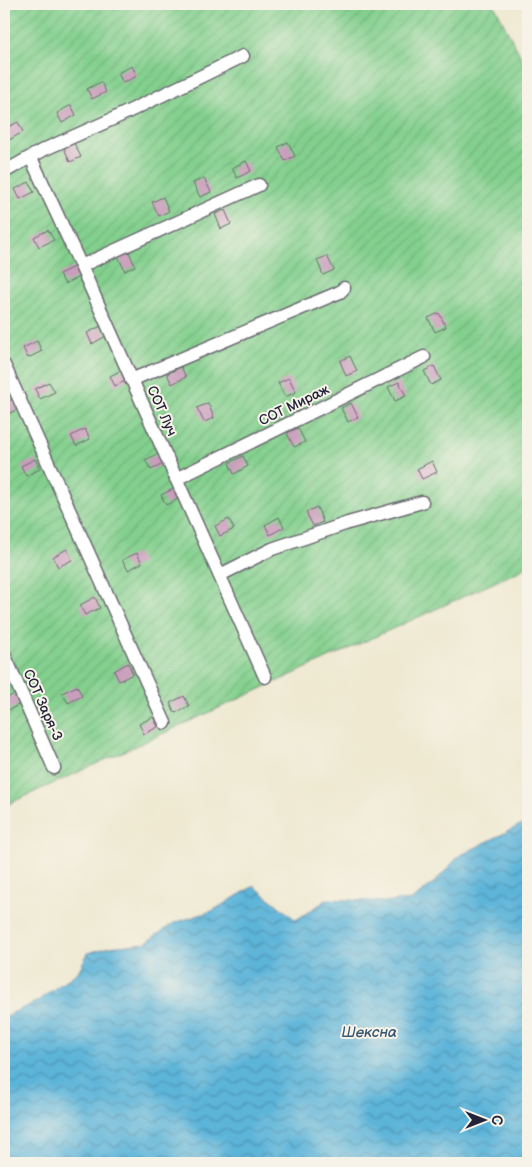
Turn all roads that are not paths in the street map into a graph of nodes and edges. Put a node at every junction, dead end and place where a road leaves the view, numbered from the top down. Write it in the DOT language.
graph roads {
  1 [pos="243,56"];
  2 [pos="30,158"];
  3 [pos="4,172"];
  4 [pos="259,185"];
  5 [pos="81,266"];
  6 [pos="344,288"];
  7 [pos="424,357"];
  8 [pos="4,365"];
  9 [pos="131,380"];
  10 [pos="176,480"];
  11 [pos="422,502"];
  12 [pos="220,575"];
  13 [pos="4,654"];
  14 [pos="265,677"];
  15 [pos="165,723"];
  16 [pos="54,768"];
  1 -- 2 [label="street"];
  2 -- 3 [label="street"];
  2 -- 5 [label="street, СОТ Луч"];
  4 -- 5 [label="street"];
  5 -- 9 [label="street, СОТ Луч"];
  6 -- 9 [label="street"];
  7 -- 10 [label="street, СОТ Мираж"];
  8 -- 15 [label="street"];
  9 -- 10 [label="street, СОТ Луч"];
  10 -- 12 [label="street, СОТ Луч"];
  11 -- 12 [label="street"];
  12 -- 14 [label="street, СОТ Луч"];
  13 -- 16 [label="street, СОТ Заря-3"];
}
